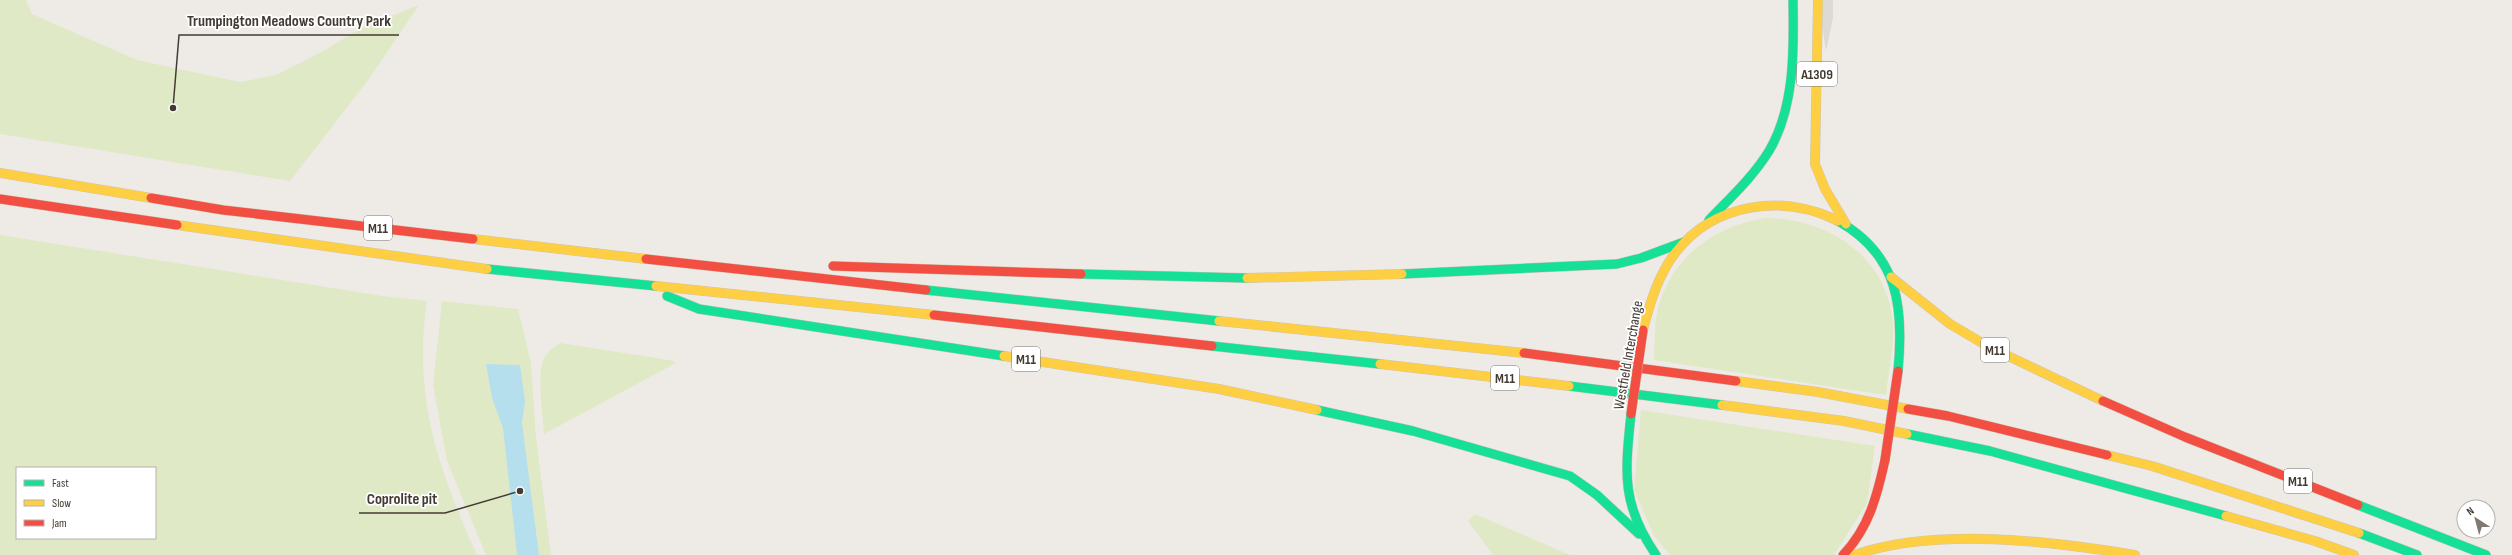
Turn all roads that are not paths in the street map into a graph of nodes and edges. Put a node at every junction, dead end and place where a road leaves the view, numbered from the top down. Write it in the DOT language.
graph roads {
  1 [pos="1793,0"];
  2 [pos="1818,0"];
  3 [pos="0,173"];
  4 [pos="0,199"];
  5 [pos="1707,223"];
  6 [pos="1846,224"];
  7 [pos="1684,242"];
  8 [pos="758,271"];
  9 [pos="1891,277"];
  10 [pos="641,286"];
  11 [pos="1639,534"];
  12 [pos="1656,555"];
  13 [pos="1843,555"];
  14 [pos="1854,555"];
  15 [pos="2135,555"];
  16 [pos="2354,555"];
  17 [pos="2417,555"];
  18 [pos="2486,555"];
  1 -- 5 [label="main road, A1309"];
  2 -- 6 [label="main road, A1309"];
  3 -- 8 [label="main road, M11"];
  4 -- 10 [label="main road, M11"];
  5 -- 6 [label="main road, Westfield Interchange"];
  5 -- 7 [label="main road, Westfield Interchange"];
  6 -- 9 [label="main road, Westfield Interchange"];
  7 -- 8 [label="main road, M11"];
  7 -- 11 [label="main road, Westfield Interchange, bridge"];
  8 -- 17 [label="main road, M11"];
  9 -- 13 [label="main road, Westfield Interchange, bridge"];
  9 -- 18 [label="main road, M11"];
  10 -- 11 [label="main road, M11"];
  10 -- 16 [label="main road, M11"];
  11 -- 12 [label="main road, Westfield Interchange"];
  14 -- 15 [label="main road"];
}
